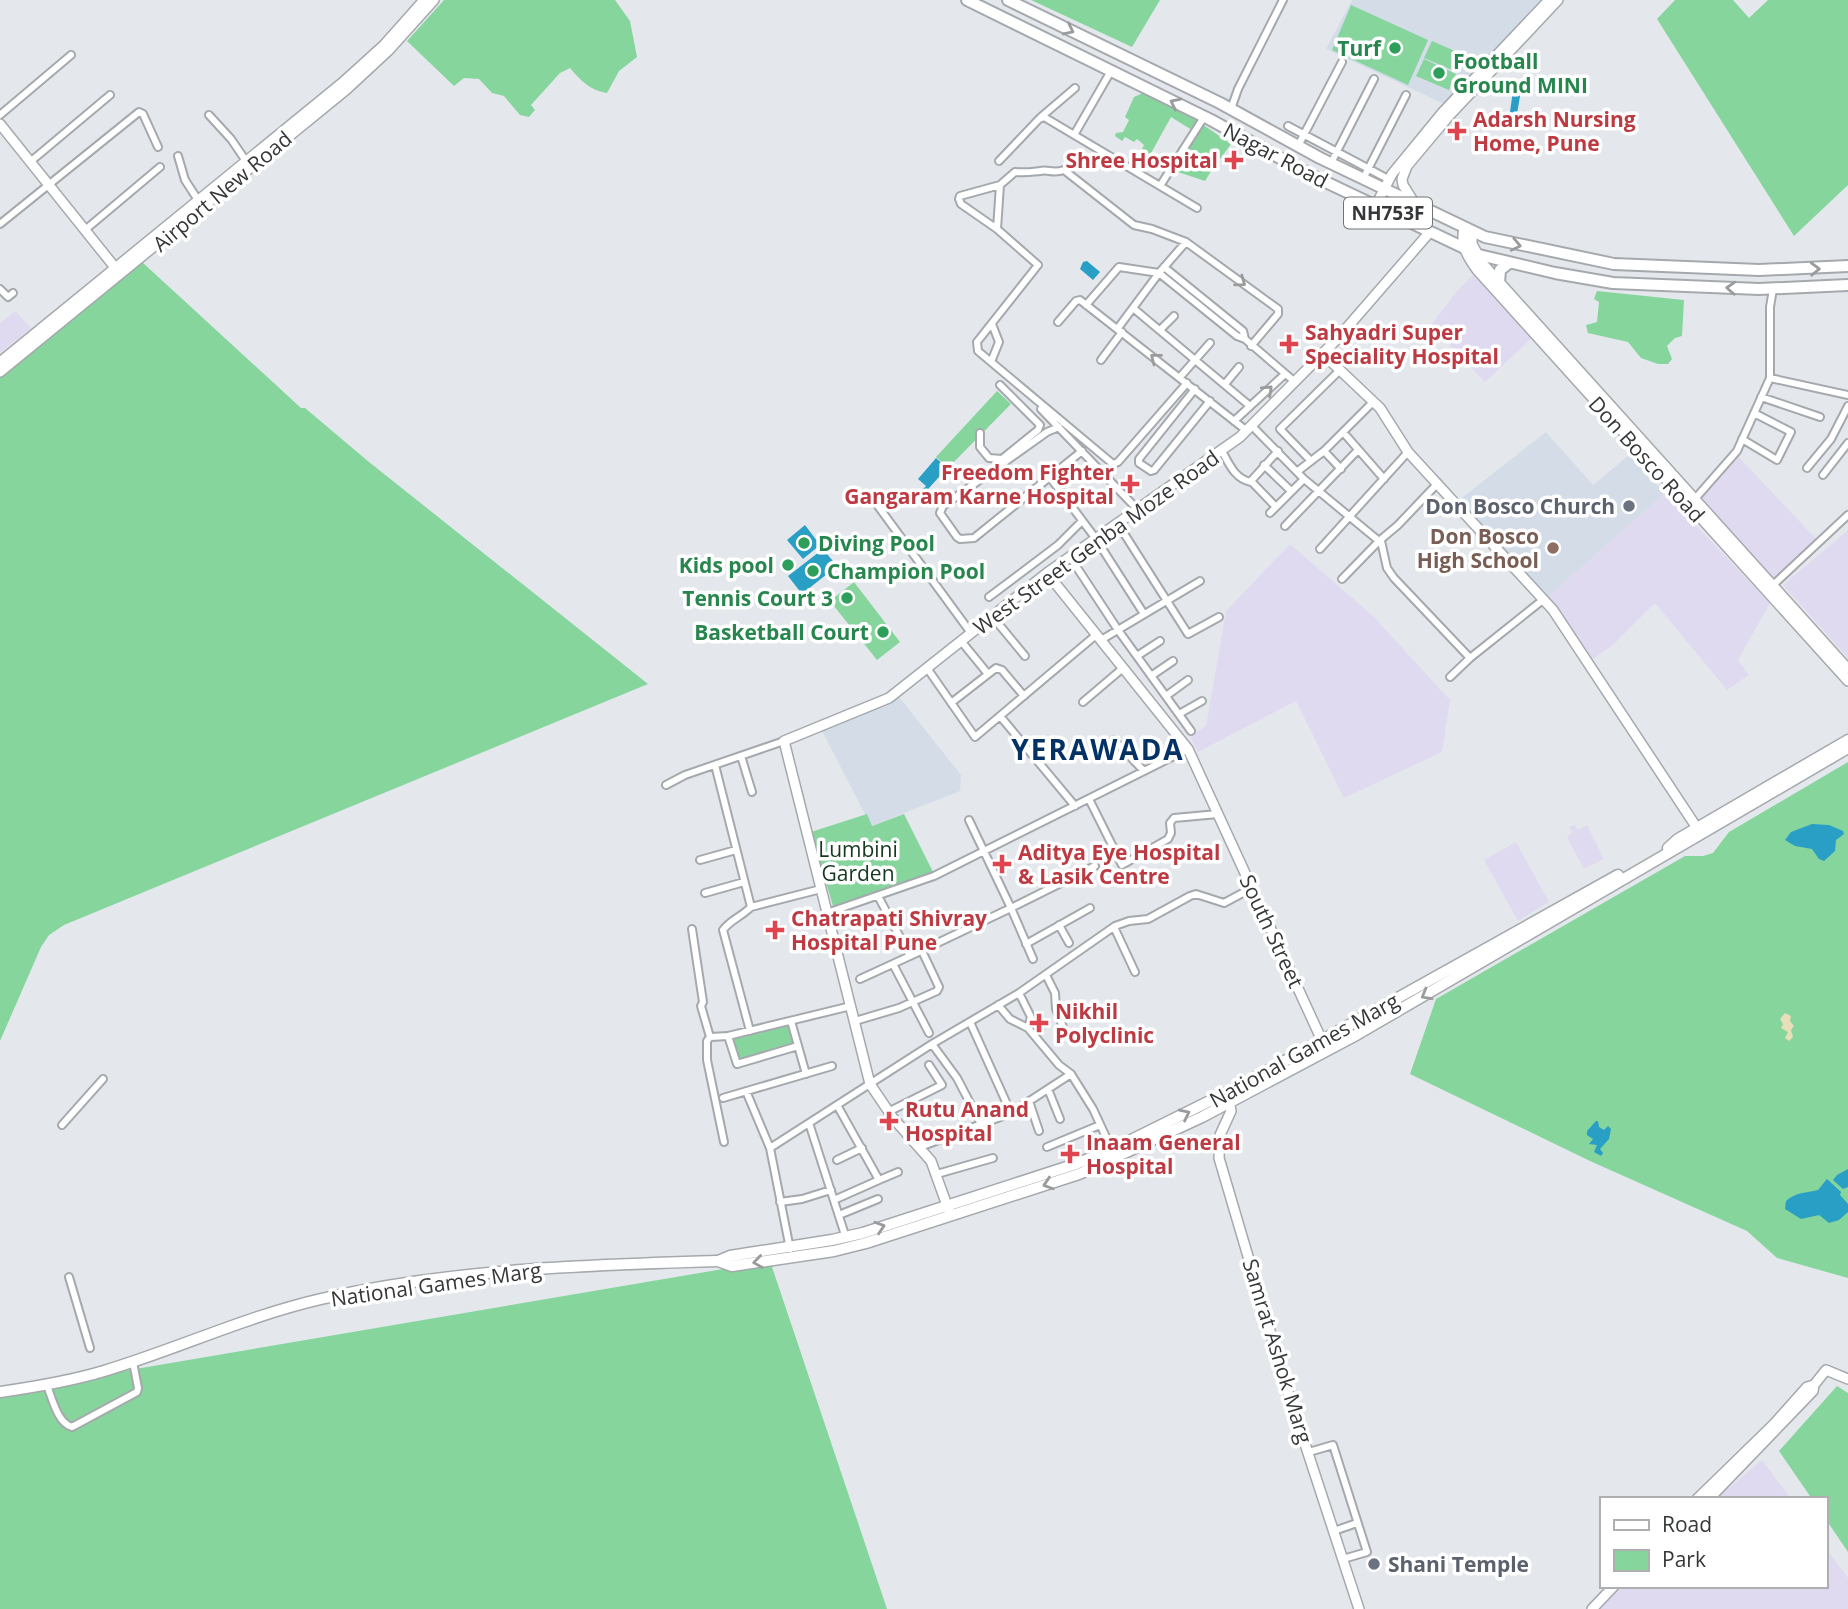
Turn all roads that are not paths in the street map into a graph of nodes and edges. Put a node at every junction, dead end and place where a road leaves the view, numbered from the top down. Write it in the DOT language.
graph roads {
  1 [pos="424,0"];
  2 [pos="434,0"];
  3 [pos="967,0"];
  4 [pos="1008,0"];
  5 [pos="1283,0"];
  6 [pos="1549,0"];
  7 [pos="1558,0"];
  8 [pos="71,55"];
  9 [pos="1342,62"];
  10 [pos="1111,71"];
  11 [pos="1374,79"];
  12 [pos="1075,88"];
  13 [pos="110,95"];
  14 [pos="1406,96"];
  15 [pos="1231,109"];
  16 [pos="0,115"];
  17 [pos="209,116"];
  18 [pos="1041,117"];
  19 [pos="1204,117"];
  20 [pos="0,124"];
  21 [pos="1288,126"];
  22 [pos="1074,135"];
  23 [pos="1304,135"];
  24 [pos="1298,146"];
  25 [pos="158,147"];
  26 [pos="1336,152"];
  27 [pos="177,156"];
  28 [pos="246,161"];
  29 [pos="999,161"];
  30 [pos="30,162"];
  31 [pos="1331,163"];
  32 [pos="160,167"];
  33 [pos="1365,174"];
  34 [pos="1386,184"];
  35 [pos="49,185"];
  36 [pos="1000,185"];
  37 [pos="1160,187"];
  38 [pos="198,201"];
  39 [pos="1375,207"];
  40 [pos="1197,208"];
  41 [pos="1422,208"];
  42 [pos="0,224"];
  43 [pos="997,229"];
  44 [pos="85,230"];
  45 [pos="1468,230"];
  46 [pos="1429,233"];
  47 [pos="1186,242"];
  48 [pos="1464,250"];
  49 [pos="1476,254"];
  50 [pos="1509,264"];
  51 [pos="1848,266"];
  52 [pos="1162,270"];
  53 [pos="117,271"];
  54 [pos="1499,283"];
  55 [pos="1848,285"];
  56 [pos="0,289"];
  57 [pos="1773,289"];
  58 [pos="13,293"];
  59 [pos="1086,304"];
  60 [pos="1133,307"];
  61 [pos="1174,316"];
  62 [pos="1058,322"];
  63 [pos="992,324"];
  64 [pos="1120,330"];
  65 [pos="1160,330"];
  66 [pos="1210,343"];
  67 [pos="1251,346"];
  68 [pos="1323,354"];
  69 [pos="1196,359"];
  70 [pos="1101,360"];
  71 [pos="0,362"];
  72 [pos="991,362"];
  73 [pos="1239,367"];
  74 [pos="1340,370"];
  75 [pos="0,372"];
  76 [pos="1285,374"];
  77 [pos="1180,377"];
  78 [pos="1770,378"];
  79 [pos="1295,382"];
  80 [pos="1187,383"];
  81 [pos="1225,384"];
  82 [pos="1000,385"];
  83 [pos="1195,389"];
  84 [pos="1848,396"];
  85 [pos="1761,397"];
  86 [pos="1210,401"];
  87 [pos="1373,402"];
  88 [pos="1184,403"];
  89 [pos="1250,406"];
  90 [pos="1848,406"];
  91 [pos="1041,409"];
  92 [pos="1754,413"];
  93 [pos="1199,414"];
  94 [pos="1820,416"];
  95 [pos="1234,421"];
  96 [pos="1059,427"];
  97 [pos="1250,429"];
  98 [pos="1343,432"];
  99 [pos="980,433"];
  100 [pos="1742,439"];
  101 [pos="1848,443"];
  102 [pos="1082,450"];
  103 [pos="1358,450"];
  104 [pos="1222,451"];
  105 [pos="1278,451"];
  106 [pos="1324,451"];
  107 [pos="1409,452"];
  108 [pos="1310,460"];
  109 [pos="1264,465"];
  110 [pos="1807,468"];
  111 [pos="1341,469"];
  112 [pos="1298,471"];
  113 [pos="1824,475"];
  114 [pos="1049,476"];
  115 [pos="1304,479"];
  116 [pos="1384,479"];
  117 [pos="1251,482"];
  118 [pos="1438,483"];
  119 [pos="1291,491"];
  120 [pos="1320,492"];
  121 [pos="1694,500"];
  122 [pos="878,506"];
  123 [pos="1276,507"];
  124 [pos="1138,510"];
  125 [pos="1270,513"];
  126 [pos="1848,515"];
  127 [pos="1350,518"];
  128 [pos="1082,521"];
  129 [pos="1118,524"];
  130 [pos="1285,526"];
  131 [pos="1096,539"];
  132 [pos="1380,541"];
  133 [pos="1320,549"];
  134 [pos="1070,557"];
  135 [pos="1047,573"];
  136 [pos="1342,579"];
  137 [pos="1200,580"];
  138 [pos="1772,586"];
  139 [pos="989,597"];
  140 [pos="1544,599"];
  141 [pos="1167,601"];
  142 [pos="1144,614"];
  143 [pos="992,616"];
  144 [pos="1219,617"];
  145 [pos="1118,630"];
  146 [pos="971,633"];
  147 [pos="1099,637"];
  148 [pos="961,641"];
  149 [pos="1160,641"];
  150 [pos="1026,656"];
  151 [pos="1137,656"];
  152 [pos="1470,658"];
  153 [pos="1173,661"];
  154 [pos="927,668"];
  155 [pos="1123,668"];
  156 [pos="1848,669"];
  157 [pos="988,674"];
  158 [pos="1151,676"];
  159 [pos="1450,677"];
  160 [pos="1188,680"];
  161 [pos="1848,681"];
  162 [pos="1024,696"];
  163 [pos="1166,696"];
  164 [pos="1202,701"];
  165 [pos="1083,702"];
  166 [pos="951,703"];
  167 [pos="1179,715"];
  168 [pos="1000,716"];
  169 [pos="1191,731"];
  170 [pos="1114,740"];
  171 [pos="783,741"];
  172 [pos="1848,746"];
  173 [pos="1188,749"];
  174 [pos="741,756"];
  175 [pos="715,765"];
  176 [pos="1144,771"];
  177 [pos="666,785"];
  178 [pos="752,792"];
  179 [pos="1089,799"];
  180 [pos="1075,806"];
  181 [pos="1218,814"];
  182 [pos="969,820"];
  183 [pos="1697,828"];
  184 [pos="1674,847"];
  185 [pos="736,850"];
  186 [pos="986,851"];
  187 [pos="700,860"];
  188 [pos="1095,866"];
  189 [pos="744,882"];
  190 [pos="1252,888"];
  191 [pos="821,889"];
  192 [pos="705,893"];
  193 [pos="878,896"];
  194 [pos="751,906"];
  195 [pos="1011,908"];
  196 [pos="1090,908"];
  197 [pos="827,913"];
  198 [pos="1059,925"];
  199 [pos="1114,927"];
  200 [pos="692,929"];
  201 [pos="1069,943"];
  202 [pos="1026,944"];
  203 [pos="922,951"];
  204 [pos="910,956"];
  205 [pos="1033,959"];
  206 [pos="893,964"];
  207 [pos="1135,972"];
  208 [pos="1046,975"];
  209 [pos="860,979"];
  210 [pos="1019,993"];
  211 [pos="912,1002"];
  212 [pos="998,1005"];
  213 [pos="851,1006"];
  214 [pos="791,1021"];
  215 [pos="855,1021"];
  216 [pos="970,1022"];
  217 [pos="1028,1028"];
  218 [pos="750,1031"];
  219 [pos="929,1033"];
  220 [pos="1066,1035"];
  221 [pos="728,1036"];
  222 [pos="710,1037"];
  223 [pos="932,1044"];
  224 [pos="798,1046"];
  225 [pos="1325,1046"];
  226 [pos="929,1065"];
  227 [pos="832,1066"];
  228 [pos="806,1074"];
  229 [pos="954,1074"];
  230 [pos="1071,1074"];
  231 [pos="103,1079"];
  232 [pos="938,1080"];
  233 [pos="870,1084"];
  234 [pos="1048,1089"];
  235 [pos="746,1091"];
  236 [pos="723,1098"];
  237 [pos="1228,1098"];
  238 [pos="1029,1101"];
  239 [pos="837,1105"];
  240 [pos="888,1111"];
  241 [pos="1011,1112"];
  242 [pos="1060,1119"];
  243 [pos="809,1123"];
  244 [pos="981,1124"];
  245 [pos="62,1125"];
  246 [pos="1101,1125"];
  247 [pos="1039,1131"];
  248 [pos="724,1142"];
  249 [pos="920,1147"];
  250 [pos="1047,1147"];
  251 [pos="862,1148"];
  252 [pos="770,1149"];
  253 [pos="1114,1154"];
  254 [pos="993,1158"];
  255 [pos="837,1160"];
  256 [pos="898,1172"];
  257 [pos="937,1174"];
  258 [pos="879,1180"];
  259 [pos="831,1190"];
  260 [pos="878,1199"];
  261 [pos="834,1200"];
  262 [pos="780,1202"];
  263 [pos="949,1210"];
  264 [pos="839,1215"];
  265 [pos="847,1242"];
  266 [pos="791,1252"];
  267 [pos="69,1277"];
  268 [pos="90,1348"];
  269 [pos="134,1362"];
  270 [pos="1848,1379"];
  271 [pos="46,1383"];
  272 [pos="1814,1385"];
  273 [pos="0,1392"];
  274 [pos="1309,1452"];
  275 [pos="1699,1497"];
  276 [pos="1711,1497"];
  277 [pos="1357,1523"];
  278 [pos="1334,1531"];
  279 [pos="1343,1559"];
  280 [pos="1612,1588"];
  281 [pos="1359,1609"];
  282 [pos="1592,1609"];
  1 -- 28 [label="street, Airport New Road"];
  2 -- 53 [label="street, Airport New Road"];
  3 -- 10 [label="highway, Nagar Road / NH753F"];
  4 -- 15 [label="highway, Nagar Road / NH753F, one-way"];
  5 -- 15 [label="street"];
  6 -- 34 [label="street"];
  7 -- 41 [label="street"];
  8 -- 16 [label="street"];
  9 -- 23 [label="street"];
  19 -- 10 [label="highway, Nagar Road / NH753F, one-way"];
  10 -- 22 [label="street"];
  11 -- 26 [label="street"];
  12 -- 18 [label="street"];
  13 -- 30 [label="street"];
  14 -- 33 [label="street"];
  15 -- 24 [label="highway, Nagar Road / NH753F"];
  17 -- 28 [label="street"];
  18 -- 22 [label="street"];
  18 -- 29 [label="street"];
  19 -- 37 [label="street"];
  19 -- 39 [label="highway, Nagar Road / NH753F"];
  20 -- 30 [label="street"];
  21 -- 23 [label="street"];
  22 -- 37 [label="street"];
  23 -- 24 [label="street"];
  23 -- 26 [label="street"];
  24 -- 31 [label="highway, Nagar Road / NH753F"];
  25 -- 35 [label="street"];
  26 -- 31 [label="street"];
  26 -- 33 [label="street"];
  27 -- 38 [label="street"];
  28 -- 38 [label="street, Airport New Road"];
  30 -- 35 [label="street"];
  31 -- 33 [label="highway, Nagar Road / NH753F"];
  32 -- 44 [label="street"];
  33 -- 34 [label="highway, Nagar Road / NH753F"];
  34 -- 39 [label="street"];
  34 -- 41 [label="highway, Nagar Road / NH753F"];
  35 -- 42 [label="street"];
  35 -- 44 [label="street"];
  36 -- 43 [label="street"];
  36 -- 43 [label="street"];
  36 -- 47 [label="street"];
  37 -- 40 [label="street"];
  38 -- 53 [label="street, Airport New Road"];
  39 -- 46 [label="highway, Nagar Road / NH753F"];
  41 -- 45 [label="highway, Nagar Road / NH753F"];
  43 -- 63 [label="street"];
  44 -- 53 [label="street"];
  45 -- 48 [label="street"];
  45 -- 49 [label="street, Don Bosco Road"];
  45 -- 51 [label="highway, Nagar Road / NH753F, one-way"];
  46 -- 48 [label="highway, Nagar Road / NH753F"];
  46 -- 68 [label="street, West Street Genba Moze Road"];
  47 -- 52 [label="street"];
  47 -- 67 [label="street, one-way"];
  48 -- 49 [label="highway, Nagar Road / NH753F"];
  48 -- 161 [label="street, Don Bosco Road"];
  49 -- 50 [label="highway, Nagar Road / NH753F"];
  49 -- 54 [label="street, Don Bosco Road"];
  50 -- 54 [label="highway"];
  57 -- 50 [label="highway, Nagar Road / NH753F, one-way"];
  52 -- 59 [label="street"];
  52 -- 60 [label="street"];
  52 -- 67 [label="street"];
  53 -- 71 [label="street, Airport New Road"];
  53 -- 75 [label="street, Airport New Road"];
  54 -- 121 [label="street, Don Bosco Road"];
  55 -- 57 [label="highway, Nagar Road / NH753F"];
  56 -- 58 [label="street"];
  57 -- 78 [label="street"];
  59 -- 62 [label="street"];
  59 -- 64 [label="street"];
  60 -- 64 [label="street"];
  60 -- 65 [label="street"];
  61 -- 65 [label="street"];
  63 -- 72 [label="street"];
  63 -- 72 [label="street"];
  64 -- 70 [label="street"];
  77 -- 64 [label="street, one-way"];
  65 -- 69 [label="street"];
  66 -- 69 [label="street"];
  67 -- 76 [label="street"];
  68 -- 74 [label="street"];
  68 -- 79 [label="street, West Street Genba Moze Road"];
  69 -- 77 [label="street"];
  69 -- 81 [label="street"];
  72 -- 80 [label="street"];
  73 -- 81 [label="street"];
  74 -- 87 [label="street"];
  74 -- 108 [label="street"];
  76 -- 79 [label="street"];
  89 -- 76 [label="street, one-way"];
  77 -- 80 [label="street"];
  78 -- 84 [label="street"];
  78 -- 85 [label="street"];
  79 -- 97 [label="street, West Street Genba Moze Road"];
  80 -- 83 [label="street"];
  81 -- 89 [label="street"];
  82 -- 99 [label="street"];
  83 -- 86 [label="street"];
  83 -- 88 [label="street"];
  85 -- 92 [label="street"];
  85 -- 94 [label="street"];
  86 -- 93 [label="street"];
  86 -- 95 [label="street"];
  87 -- 98 [label="street"];
  87 -- 107 [label="street"];
  88 -- 93 [label="street"];
  88 -- 93 [label="street"];
  89 -- 95 [label="street"];
  90 -- 110 [label="street"];
  91 -- 96 [label="street"];
  92 -- 100 [label="street"];
  92 -- 100 [label="street"];
  95 -- 97 [label="street"];
  96 -- 102 [label="street"];
  96 -- 114 [label="street"];
  97 -- 104 [label="street, West Street Genba Moze Road"];
  97 -- 105 [label="street"];
  98 -- 103 [label="street"];
  98 -- 106 [label="street"];
  100 -- 121 [label="street"];
  101 -- 113 [label="street"];
  102 -- 114 [label="street"];
  102 -- 124 [label="street"];
  103 -- 111 [label="street"];
  103 -- 116 [label="street"];
  104 -- 117 [label="street"];
  104 -- 124 [label="street, West Street Genba Moze Road"];
  105 -- 109 [label="street"];
  105 -- 112 [label="street"];
  106 -- 108 [label="street"];
  106 -- 111 [label="street"];
  107 -- 116 [label="street"];
  107 -- 118 [label="street"];
  108 -- 112 [label="street"];
  109 -- 117 [label="street"];
  109 -- 119 [label="street"];
  111 -- 120 [label="street"];
  112 -- 115 [label="street"];
  114 -- 128 [label="street"];
  115 -- 119 [label="street"];
  115 -- 120 [label="street"];
  116 -- 127 [label="street"];
  117 -- 123 [label="street"];
  118 -- 132 [label="street"];
  118 -- 140 [label="street"];
  119 -- 123 [label="street"];
  120 -- 127 [label="street"];
  120 -- 130 [label="street"];
  121 -- 138 [label="street, Don Bosco Road"];
  122 -- 146 [label="street"];
  123 -- 125 [label="street"];
  124 -- 129 [label="street, West Street Genba Moze Road"];
  126 -- 138 [label="street"];
  127 -- 132 [label="street"];
  127 -- 133 [label="street"];
  128 -- 131 [label="street"];
  128 -- 139 [label="street"];
  129 -- 131 [label="street, West Street Genba Moze Road"];
  129 -- 141 [label="street"];
  131 -- 134 [label="street, West Street Genba Moze Road"];
  131 -- 142 [label="street"];
  132 -- 136 [label="street"];
  132 -- 152 [label="street"];
  134 -- 135 [label="street, West Street Genba Moze Road"];
  134 -- 145 [label="street"];
  135 -- 143 [label="street, West Street Genba Moze Road"];
  135 -- 147 [label="street, South Street"];
  137 -- 141 [label="street"];
  138 -- 156 [label="street, Don Bosco Road"];
  140 -- 152 [label="street"];
  140 -- 183 [label="street"];
  141 -- 142 [label="street"];
  141 -- 144 [label="street"];
  142 -- 145 [label="street"];
  143 -- 146 [label="street, West Street Genba Moze Road"];
  143 -- 150 [label="street"];
  145 -- 147 [label="street"];
  145 -- 151 [label="street"];
  146 -- 148 [label="street, West Street Genba Moze Road"];
  147 -- 155 [label="street, South Street"];
  147 -- 162 [label="street"];
  148 -- 154 [label="street, West Street Genba Moze Road"];
  148 -- 157 [label="street"];
  149 -- 151 [label="street"];
  151 -- 158 [label="street"];
  152 -- 159 [label="street"];
  153 -- 158 [label="street"];
  154 -- 166 [label="street"];
  154 -- 171 [label="street, West Street Genba Moze Road"];
  155 -- 165 [label="street"];
  155 -- 173 [label="street, South Street"];
  157 -- 162 [label="street"];
  157 -- 166 [label="street"];
  158 -- 163 [label="street"];
  160 -- 163 [label="street"];
  162 -- 168 [label="street"];
  163 -- 167 [label="street"];
  164 -- 167 [label="street"];
  166 -- 168 [label="street"];
  167 -- 169 [label="street"];
  168 -- 180 [label="street"];
  170 -- 176 [label="street"];
  171 -- 174 [label="street, West Street Genba Moze Road"];
  171 -- 191 [label="street"];
  172 -- 183 [label="main road, National Games Marg"];
  172 -- 184 [label="main road"];
  173 -- 176 [label="street"];
  173 -- 181 [label="street, South Street"];
  174 -- 175 [label="street, West Street Genba Moze Road"];
  174 -- 178 [label="street"];
  175 -- 177 [label="street, West Street Genba Moze Road"];
  175 -- 185 [label="street"];
  176 -- 179 [label="street"];
  179 -- 180 [label="street"];
  179 -- 181 [label="street"];
  180 -- 186 [label="street"];
  181 -- 190 [label="street, South Street"];
  182 -- 186 [label="street"];
  183 -- 184 [label="main road, National Games Marg"];
  184 -- 225 [label="main road, National Games Marg"];
  185 -- 187 [label="street"];
  185 -- 189 [label="street"];
  186 -- 193 [label="street"];
  186 -- 195 [label="street"];
  188 -- 195 [label="street"];
  189 -- 192 [label="street"];
  189 -- 194 [label="street"];
  190 -- 199 [label="street"];
  190 -- 225 [label="street, South Street"];
  191 -- 194 [label="street"];
  191 -- 197 [label="street"];
  193 -- 197 [label="street"];
  193 -- 204 [label="street"];
  194 -- 218 [label="street"];
  195 -- 202 [label="street"];
  195 -- 203 [label="street"];
  196 -- 198 [label="street"];
  197 -- 213 [label="street"];
  198 -- 201 [label="street"];
  198 -- 202 [label="street"];
  199 -- 207 [label="street"];
  199 -- 208 [label="street"];
  200 -- 222 [label="street"];
  202 -- 205 [label="street"];
  203 -- 204 [label="street"];
  203 -- 211 [label="street"];
  204 -- 206 [label="street"];
  206 -- 209 [label="street"];
  206 -- 211 [label="street"];
  208 -- 210 [label="street"];
  208 -- 220 [label="street"];
  210 -- 212 [label="street"];
  210 -- 217 [label="street"];
  211 -- 215 [label="street"];
  211 -- 219 [label="street"];
  212 -- 216 [label="street"];
  212 -- 217 [label="street"];
  213 -- 214 [label="street"];
  213 -- 215 [label="street"];
  214 -- 218 [label="street"];
  214 -- 224 [label="street"];
  215 -- 233 [label="street"];
  216 -- 223 [label="street"];
  216 -- 241 [label="street"];
  217 -- 230 [label="street"];
  218 -- 221 [label="street"];
  221 -- 222 [label="street"];
  221 -- 224 [label="street"];
  222 -- 248 [label="street"];
  223 -- 229 [label="street"];
  223 -- 233 [label="street"];
  224 -- 228 [label="street"];
  225 -- 237 [label="main road, National Games Marg"];
  226 -- 232 [label="street"];
  227 -- 228 [label="street"];
  228 -- 235 [label="street"];
  229 -- 232 [label="street"];
  229 -- 244 [label="street"];
  230 -- 234 [label="street"];
  230 -- 246 [label="street"];
  231 -- 245 [label="street"];
  232 -- 240 [label="street"];
  233 -- 239 [label="street"];
  233 -- 240 [label="street"];
  234 -- 238 [label="street"];
  234 -- 242 [label="street"];
  235 -- 236 [label="street"];
  235 -- 252 [label="street"];
  237 -- 253 [label="main road, National Games Marg"];
  237 -- 274 [label="street, Samrat Ashok Marg"];
  238 -- 241 [label="street"];
  238 -- 247 [label="street"];
  239 -- 243 [label="street"];
  239 -- 251 [label="street"];
  240 -- 249 [label="street"];
  241 -- 244 [label="street"];
  243 -- 252 [label="street"];
  243 -- 259 [label="street"];
  244 -- 249 [label="street"];
  246 -- 250 [label="street"];
  246 -- 253 [label="street"];
  249 -- 257 [label="street"];
  251 -- 255 [label="street"];
  251 -- 258 [label="street"];
  252 -- 262 [label="street"];
  253 -- 263 [label="main road, National Games Marg"];
  254 -- 257 [label="street"];
  256 -- 258 [label="street"];
  257 -- 263 [label="street"];
  258 -- 261 [label="street"];
  259 -- 261 [label="street"];
  259 -- 262 [label="street"];
  260 -- 264 [label="street"];
  261 -- 264 [label="street"];
  262 -- 266 [label="street"];
  263 -- 265 [label="main road, National Games Marg"];
  264 -- 265 [label="street"];
  265 -- 266 [label="main road, National Games Marg"];
  266 -- 269 [label="main road, National Games Marg"];
  267 -- 268 [label="street"];
  269 -- 271 [label="main road, National Games Marg"];
  269 -- 271 [label="street"];
  270 -- 272 [label="street"];
  271 -- 273 [label="main road, National Games Marg"];
  272 -- 275 [label="street"];
  272 -- 276 [label="street"];
  274 -- 277 [label="street"];
  274 -- 278 [label="street, Samrat Ashok Marg"];
  277 -- 278 [label="street"];
  277 -- 279 [label="street"];
  278 -- 279 [label="street, Samrat Ashok Marg"];
  279 -- 281 [label="street, Samrat Ashok Marg"];
  280 -- 282 [label="street"];
}
